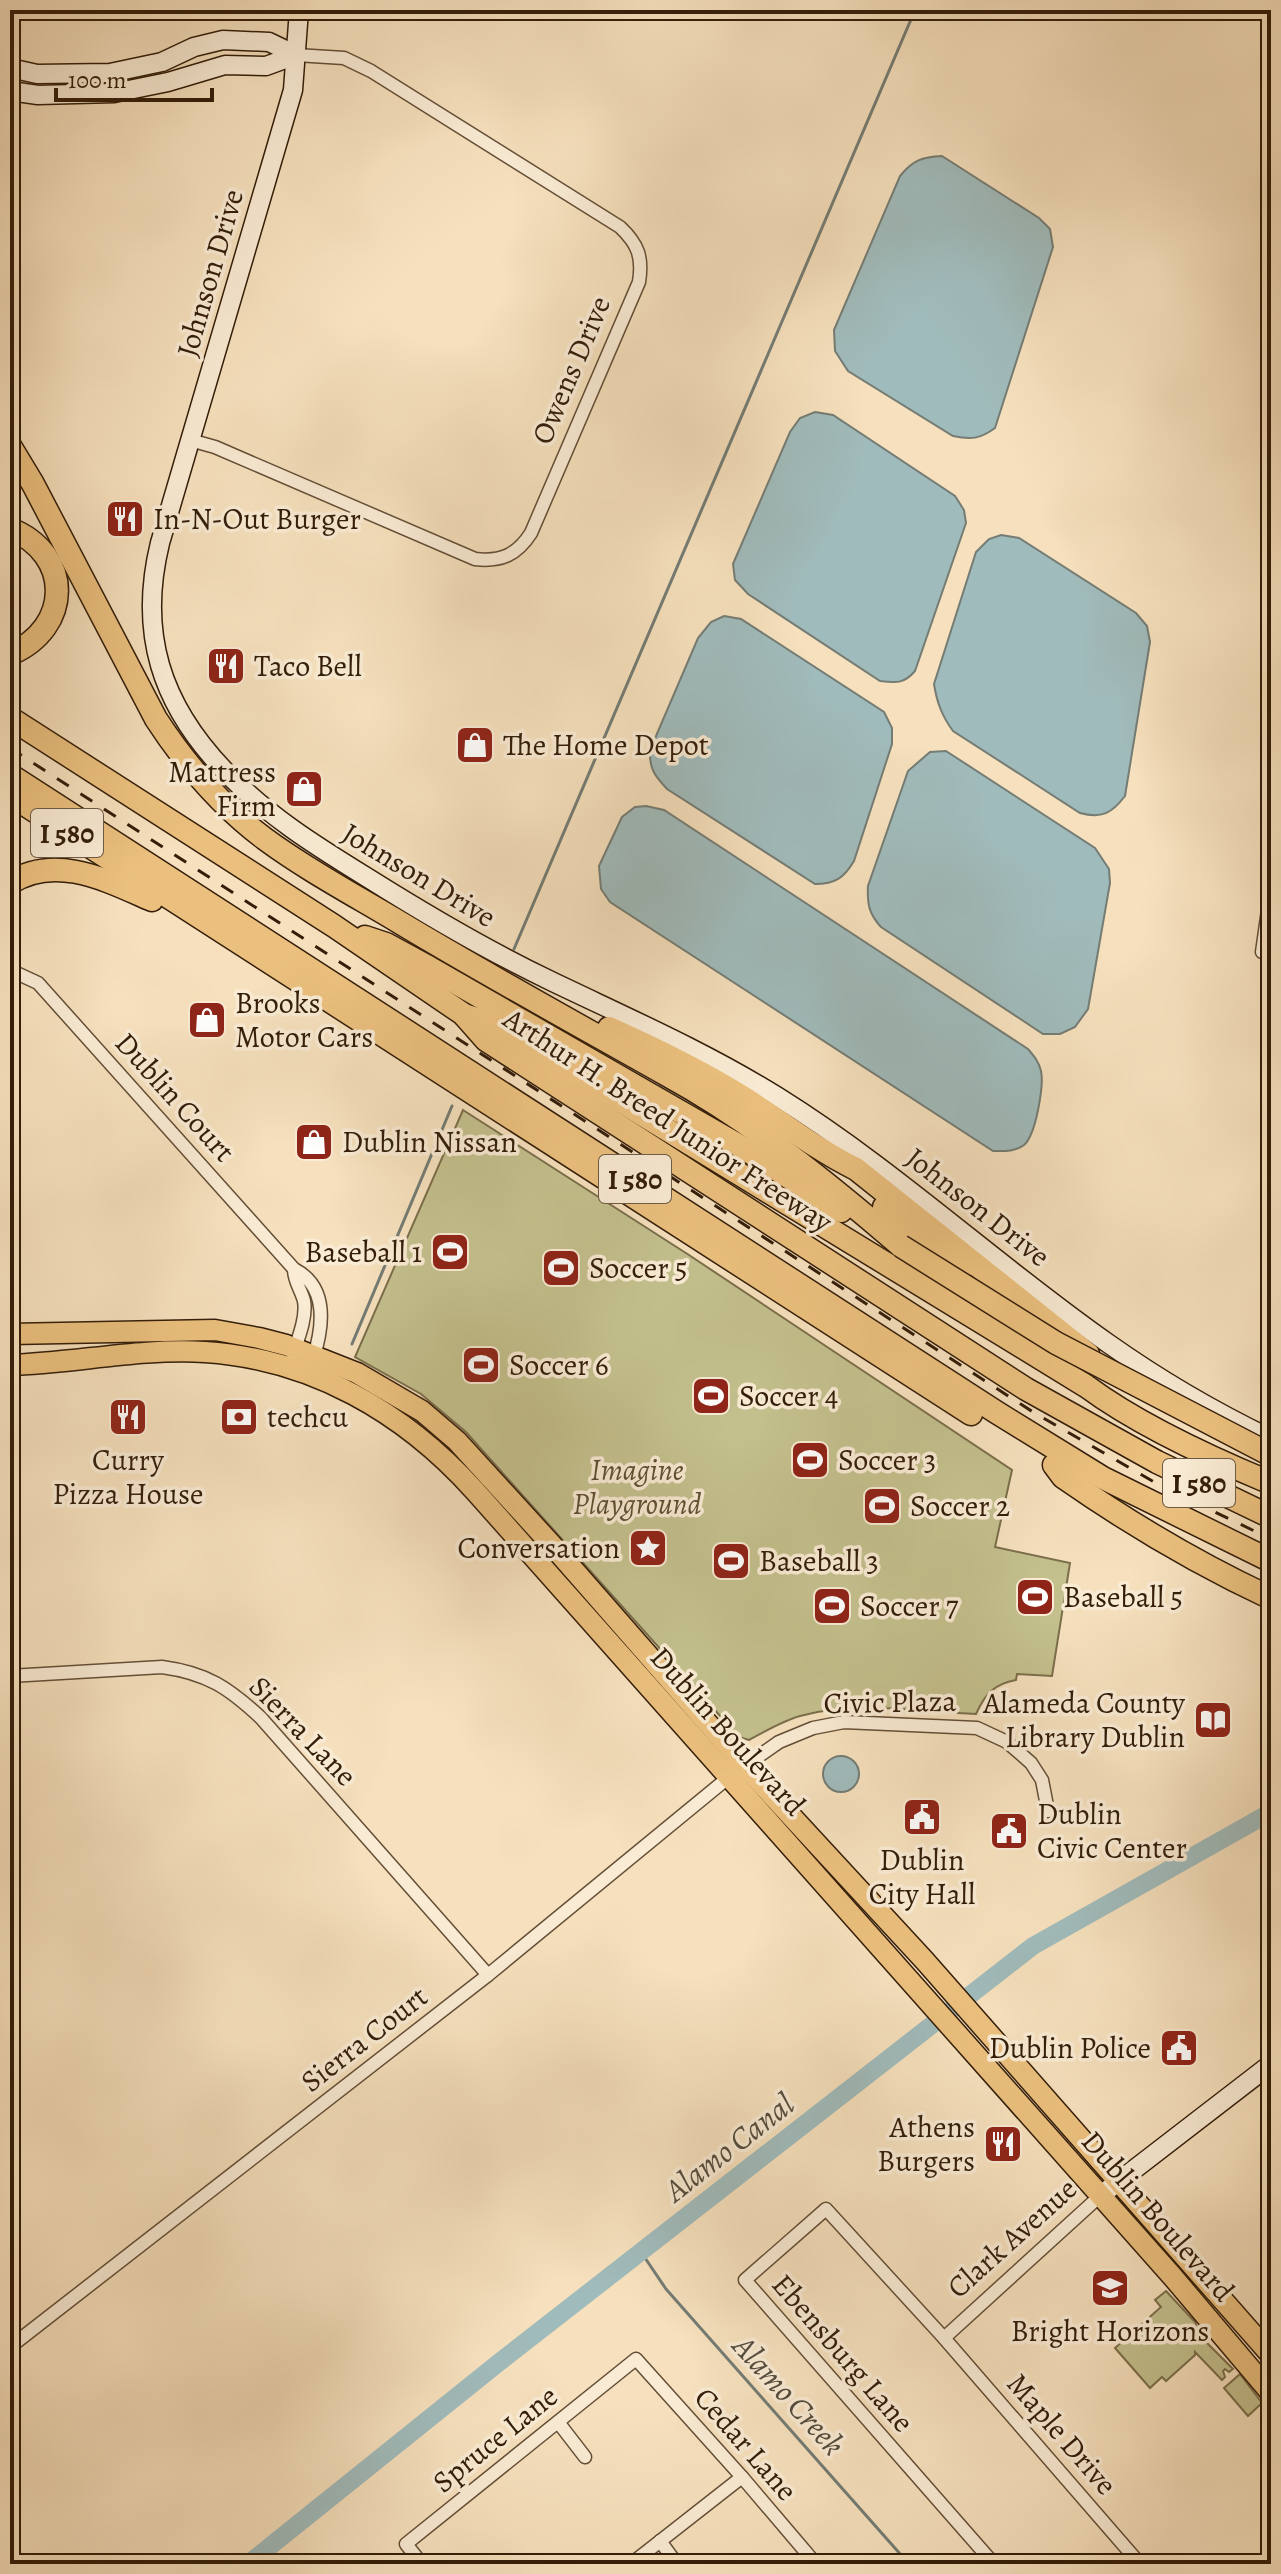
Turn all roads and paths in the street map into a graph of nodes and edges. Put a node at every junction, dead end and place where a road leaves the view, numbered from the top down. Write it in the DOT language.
graph roads {
  1 [pos="299,10"];
  2 [pos="296,55"];
  3 [pos="10,68"];
  4 [pos="135,68"];
  5 [pos="110,73"];
  6 [pos="10,91"];
  7 [pos="114,93"];
  8 [pos="82,95"];
  9 [pos="190,440"];
  10 [pos="10,446"];
  11 [pos="10,529"];
  12 [pos="10,654"];
  13 [pos="10,718"];
  14 [pos="10,775"];
  15 [pos="10,795"];
  16 [pos="10,807"];
  17 [pos="125,870"];
  18 [pos="10,883"];
  19 [pos="1271,889"];
  20 [pos="184,908"];
  21 [pos="334,926"];
  22 [pos="1271,954"];
  23 [pos="10,970"];
  24 [pos="512,988"];
  25 [pos="463,1014"];
  26 [pos="835,1159"];
  27 [pos="835,1199"];
  28 [pos="294,1269"];
  29 [pos="10,1334"];
  30 [pos="301,1362"];
  31 [pos="10,1365"];
  32 [pos="1090,1384"];
  33 [pos="1271,1439"];
  34 [pos="1271,1455"];
  35 [pos="1271,1463"];
  36 [pos="1054,1465"];
  37 [pos="1271,1483"];
  38 [pos="475,1491"];
  39 [pos="1271,1517"];
  40 [pos="541,1534"];
  41 [pos="1271,1561"];
  42 [pos="1271,1575"];
  43 [pos="1271,1598"];
  44 [pos="10,1676"];
  45 [pos="737,1771"];
  46 [pos="1048,1811"];
  47 [pos="488,1975"];
  48 [pos="1271,2064"];
  49 [pos="1119,2182"];
  50 [pos="1101,2195"];
  51 [pos="944,2338"];
  52 [pos="10,2347"];
  53 [pos="1271,2355"];
  54 [pos="636,2359"];
  55 [pos="1271,2393"];
  56 [pos="558,2422"];
  57 [pos="585,2457"];
  58 [pos="742,2477"];
  59 [pos="660,2541"];
  60 [pos="422,2564"];
  61 [pos="631,2564"];
  62 [pos="677,2564"];
  63 [pos="816,2564"];
  64 [pos="994,2564"];
  65 [pos="1140,2564"];
  1 -- 2 [label="street, Johnson Drive"];
  2 -- 4 [label="street, Owens Drive"];
  2 -- 7 [label="street, Owens Drive"];
  2 -- 9 [label="street, Johnson Drive"];
  2 -- 9 [label="street, Owens Drive"];
  3 -- 5 [label="street, Owens Drive"];
  4 -- 5 [label="street, Owens Drive"];
  4 -- 7 [label="street"];
  5 -- 8 [label="street"];
  6 -- 8 [label="street, Owens Drive"];
  7 -- 8 [label="street, Owens Drive"];
  9 -- 33 [label="street, Johnson Drive"];
  10 -- 24 [label="highway"];
  11 -- 12 [label="highway"];
  13 -- 21 [label="highway, Arthur H. Breed Junior Freeway / I 580"];
  14 -- 41 [label="highway, I 580"];
  15 -- 17 [label="highway, I 580"];
  16 -- 17 [label="highway"];
  17 -- 20 [label="highway, I 580"];
  18 -- 20 [label="highway"];
  19 -- 22 [label="street"];
  20 -- 36 [label="highway, I 580"];
  21 -- 25 [label="highway, Arthur H. Breed Junior Freeway / I 580"];
  21 -- 27 [label="highway"];
  23 -- 28 [label="street, Dublin Court"];
  24 -- 26 [label="highway"];
  24 -- 27 [label="highway"];
  25 -- 32 [label="highway"];
  25 -- 39 [label="highway, Arthur H. Breed Junior Freeway / I 580"];
  26 -- 32 [label="highway"];
  26 -- 35 [label="highway"];
  27 -- 34 [label="highway, bridge"];
  28 -- 30 [label="street, Dublin Court"];
  28 -- 30 [label="street, Dublin Court"];
  29 -- 30 [label="main road, Dublin Boulevard"];
  30 -- 31 [label="main road, Dublin Boulevard"];
  30 -- 38 [label="main road, Dublin Boulevard"];
  30 -- 40 [label="main road, Dublin Boulevard"];
  32 -- 37 [label="highway"];
  36 -- 42 [label="highway, I 580"];
  36 -- 43 [label="highway"];
  38 -- 40 [label="main road"];
  38 -- 45 [label="main road, Dublin Boulevard"];
  40 -- 45 [label="main road, Dublin Boulevard"];
  44 -- 47 [label="street, Sierra Lane"];
  45 -- 46 [label="street, Civic Plaza"];
  45 -- 47 [label="street, Sierra Court"];
  45 -- 49 [label="main road, Dublin Boulevard"];
  45 -- 50 [label="main road, Dublin Boulevard"];
  47 -- 52 [label="street, Sierra Court"];
  48 -- 49 [label="street, Clark Avenue"];
  49 -- 50 [label="street, Clark Avenue"];
  49 -- 53 [label="main road, Dublin Boulevard"];
  50 -- 51 [label="street, Clark Avenue"];
  50 -- 55 [label="main road, Dublin Boulevard"];
  51 -- 64 [label="street, Ebensburg Lane"];
  51 -- 65 [label="street, Maple Drive"];
  54 -- 56 [label="street, Spruce Lane"];
  54 -- 58 [label="street, Cedar Lane"];
  56 -- 57 [label="street"];
  56 -- 60 [label="street, Spruce Lane"];
  58 -- 59 [label="street"];
  58 -- 63 [label="street, Cedar Lane"];
  59 -- 61 [label="street"];
  59 -- 62 [label="street"];
}
